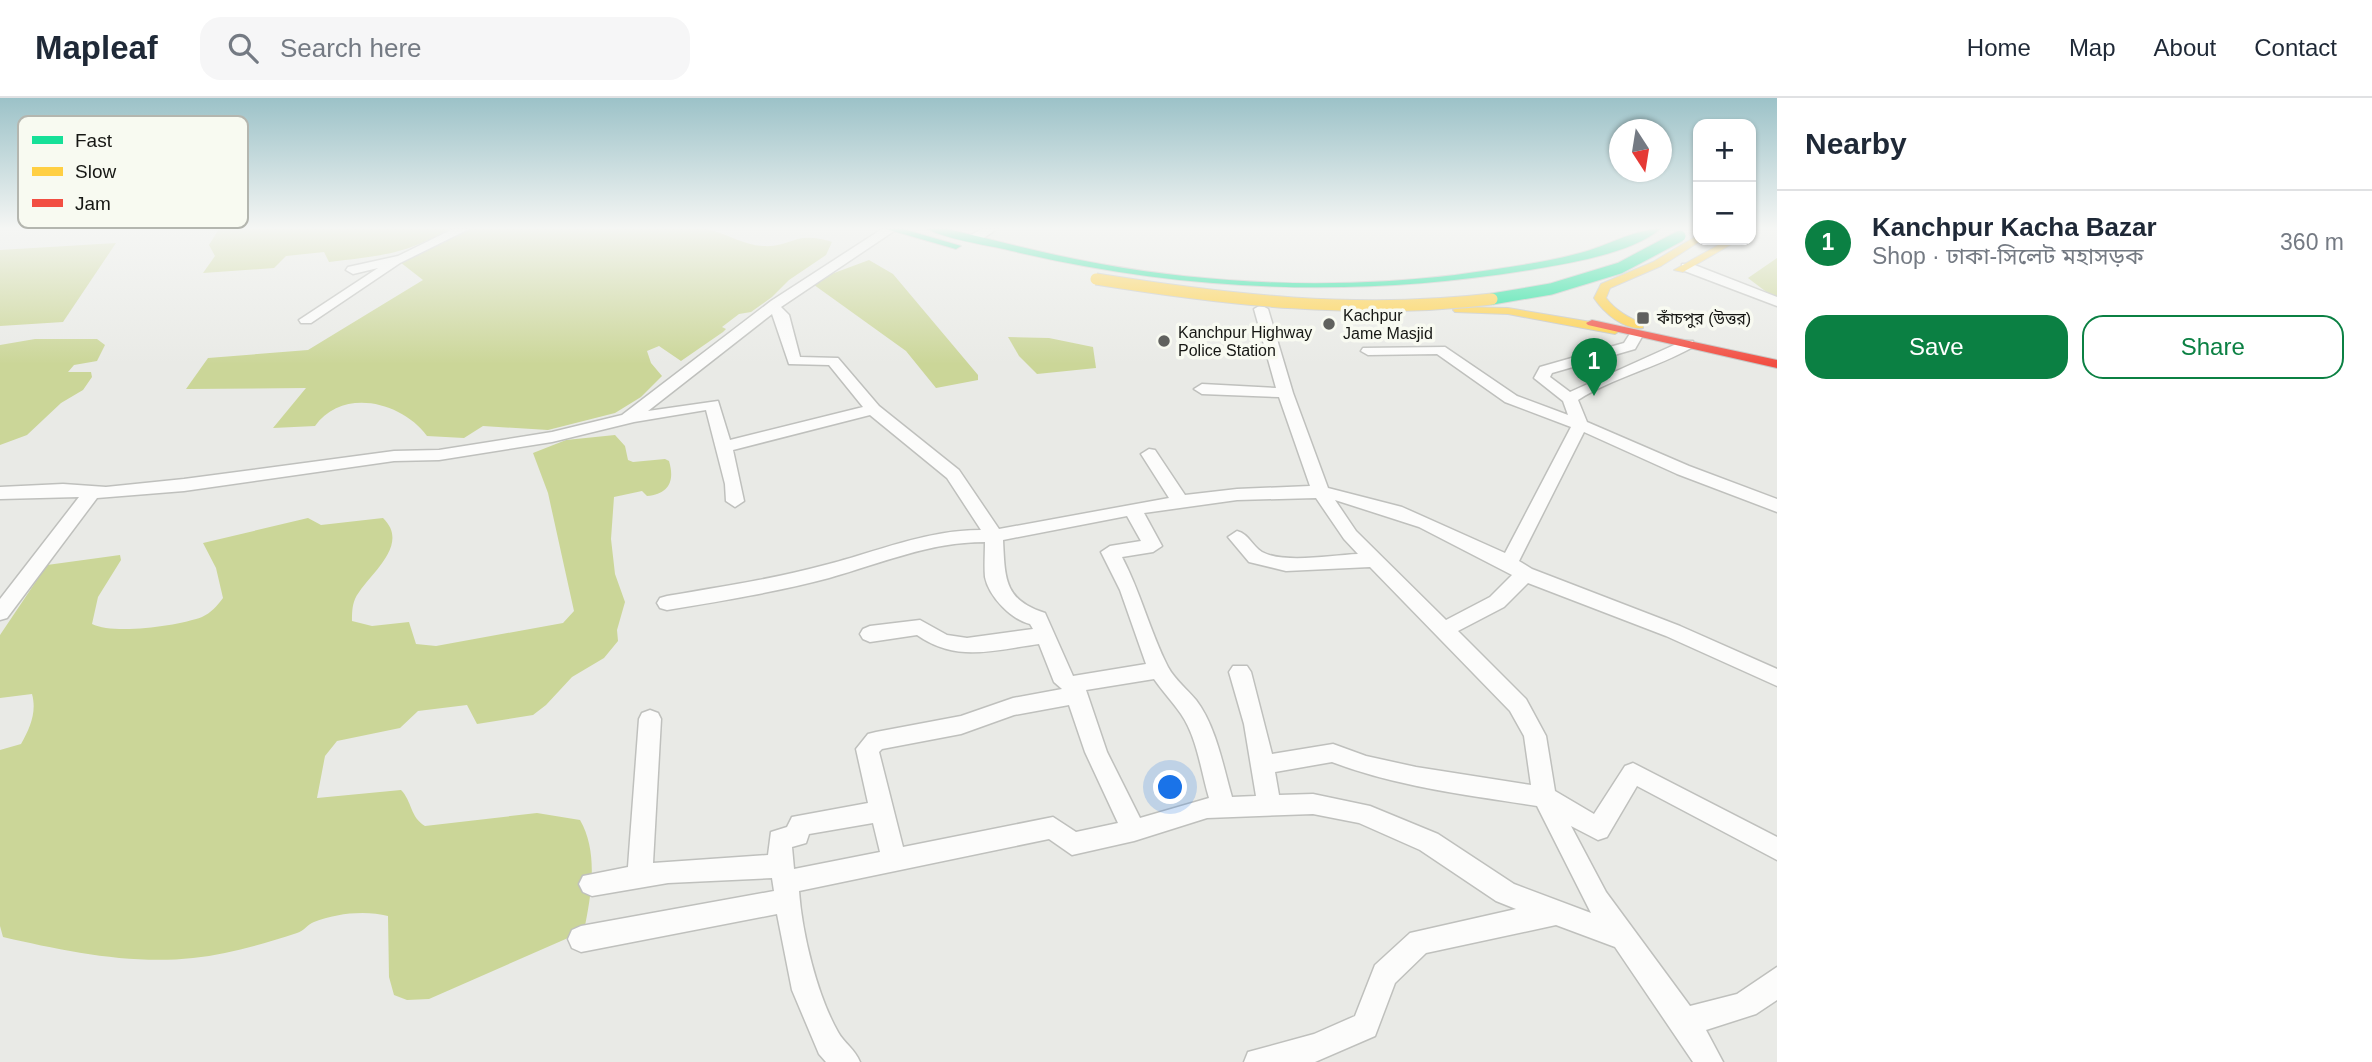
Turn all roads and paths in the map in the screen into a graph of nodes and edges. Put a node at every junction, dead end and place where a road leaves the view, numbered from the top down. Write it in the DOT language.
graph roads {
  1 [pos="378,274"];
  2 [pos="819,274"];
  3 [pos="1075,274"];
  4 [pos="1153,274"];
  5 [pos="1455,274"];
  6 [pos="1473,274"];
  7 [pos="1546,274"];
  8 [pos="1604,274"];
  9 [pos="1633,274"];
  10 [pos="1675,274"];
  11 [pos="1705,274"];
  12 [pos="1431,280"];
  13 [pos="1074,282"];
  14 [pos="1777,302"];
  15 [pos="773,307"];
  16 [pos="1261,309"];
  17 [pos="306,320"];
  18 [pos="1615,330"];
  19 [pos="1636,335"];
  20 [pos="1688,344"];
  21 [pos="1368,351"];
  22 [pos="1777,358"];
  23 [pos="1777,364"];
  24 [pos="1202,389"];
  25 [pos="1285,393"];
  26 [pos="1570,399"];
  27 [pos="873,410"];
  28 [pos="628,419"];
  29 [pos="1580,424"];
  30 [pos="723,447"];
  31 [pos="1149,454"];
  32 [pos="92,492"];
  33 [pos="1321,492"];
  34 [pos="0,494"];
  35 [pos="735,501"];
  36 [pos="1181,502"];
  37 [pos="1777,506"];
  38 [pos="1133,510"];
  39 [pos="994,536"];
  40 [pos="1237,537"];
  41 [pos="1377,559"];
  42 [pos="1517,568"];
  43 [pos="667,603"];
  44 [pos="0,612"];
  45 [pos="1446,629"];
  46 [pos="870,634"];
  47 [pos="1046,635"];
  48 [pos="1158,670"];
  49 [pos="1240,672"];
  50 [pos="1777,678"];
  51 [pos="1075,690"];
  52 [pos="650,719"];
  53 [pos="1262,765"];
  54 [pos="1544,797"];
  55 [pos="1269,804"];
  56 [pos="1223,807"];
  57 [pos="881,811"];
  58 [pos="1133,830"];
  59 [pos="1777,849"];
  60 [pos="894,861"];
  61 [pos="640,875"];
  62 [pos="784,883"];
  63 [pos="592,884"];
  64 [pos="1556,912"];
  65 [pos="1624,938"];
  66 [pos="581,939"];
  67 [pos="1777,980"];
  68 [pos="1684,1021"];
  69 [pos="846,1062"];
  70 [pos="1258,1062"];
  71 [pos="1709,1062"];
  1 -- 17 [label="street"];
  2 -- 15 [label="street"];
  3 -- 8 [label="highway, bridge"];
  4 -- 12 [label="highway"];
  5 -- 12 [label="highway"];
  6 -- 12 [label="highway"];
  7 -- 18 [label="highway"];
  9 -- 22 [label="highway"];
  10 -- 22 [label="highway"];
  11 -- 14 [label="street"];
  13 -- 16 [label="highway"];
  15 -- 27 [label="street"];
  15 -- 28 [label="street"];
  16 -- 18 [label="highway"];
  16 -- 25 [label="street"];
  18 -- 19 [label="highway"];
  19 -- 20 [label="highway"];
  19 -- 26 [label="street"];
  20 -- 23 [label="highway"];
  20 -- 26 [label="street"];
  21 -- 29 [label="street"];
  24 -- 25 [label="street"];
  25 -- 33 [label="street"];
  26 -- 29 [label="street"];
  27 -- 30 [label="street"];
  27 -- 39 [label="street"];
  28 -- 30 [label="street"];
  28 -- 32 [label="street"];
  29 -- 37 [label="street"];
  29 -- 42 [label="street"];
  30 -- 35 [label="street"];
  31 -- 36 [label="street"];
  32 -- 34 [label="street"];
  32 -- 44 [label="street"];
  33 -- 36 [label="street"];
  33 -- 41 [label="street"];
  33 -- 42 [label="street"];
  36 -- 38 [label="street"];
  38 -- 39 [label="street"];
  38 -- 48 [label="street"];
  39 -- 43 [label="street"];
  39 -- 47 [label="street"];
  40 -- 41 [label="street"];
  41 -- 45 [label="street"];
  42 -- 45 [label="street"];
  42 -- 50 [label="street"];
  45 -- 54 [label="street"];
  46 -- 47 [label="street"];
  47 -- 51 [label="street"];
  48 -- 51 [label="street"];
  48 -- 56 [label="street"];
  49 -- 53 [label="street"];
  51 -- 57 [label="street"];
  51 -- 58 [label="street"];
  52 -- 61 [label="street"];
  53 -- 54 [label="street"];
  53 -- 55 [label="street"];
  54 -- 59 [label="street"];
  54 -- 65 [label="street"];
  55 -- 56 [label="street"];
  55 -- 64 [label="street"];
  56 -- 58 [label="street"];
  57 -- 60 [label="street"];
  57 -- 62 [label="street"];
  58 -- 60 [label="street"];
  60 -- 62 [label="street"];
  61 -- 62 [label="street"];
  61 -- 63 [label="street"];
  62 -- 66 [label="street"];
  62 -- 69 [label="street"];
  64 -- 65 [label="street"];
  64 -- 70 [label="street"];
  65 -- 68 [label="street"];
  67 -- 68 [label="street"];
  68 -- 71 [label="street"];
}
